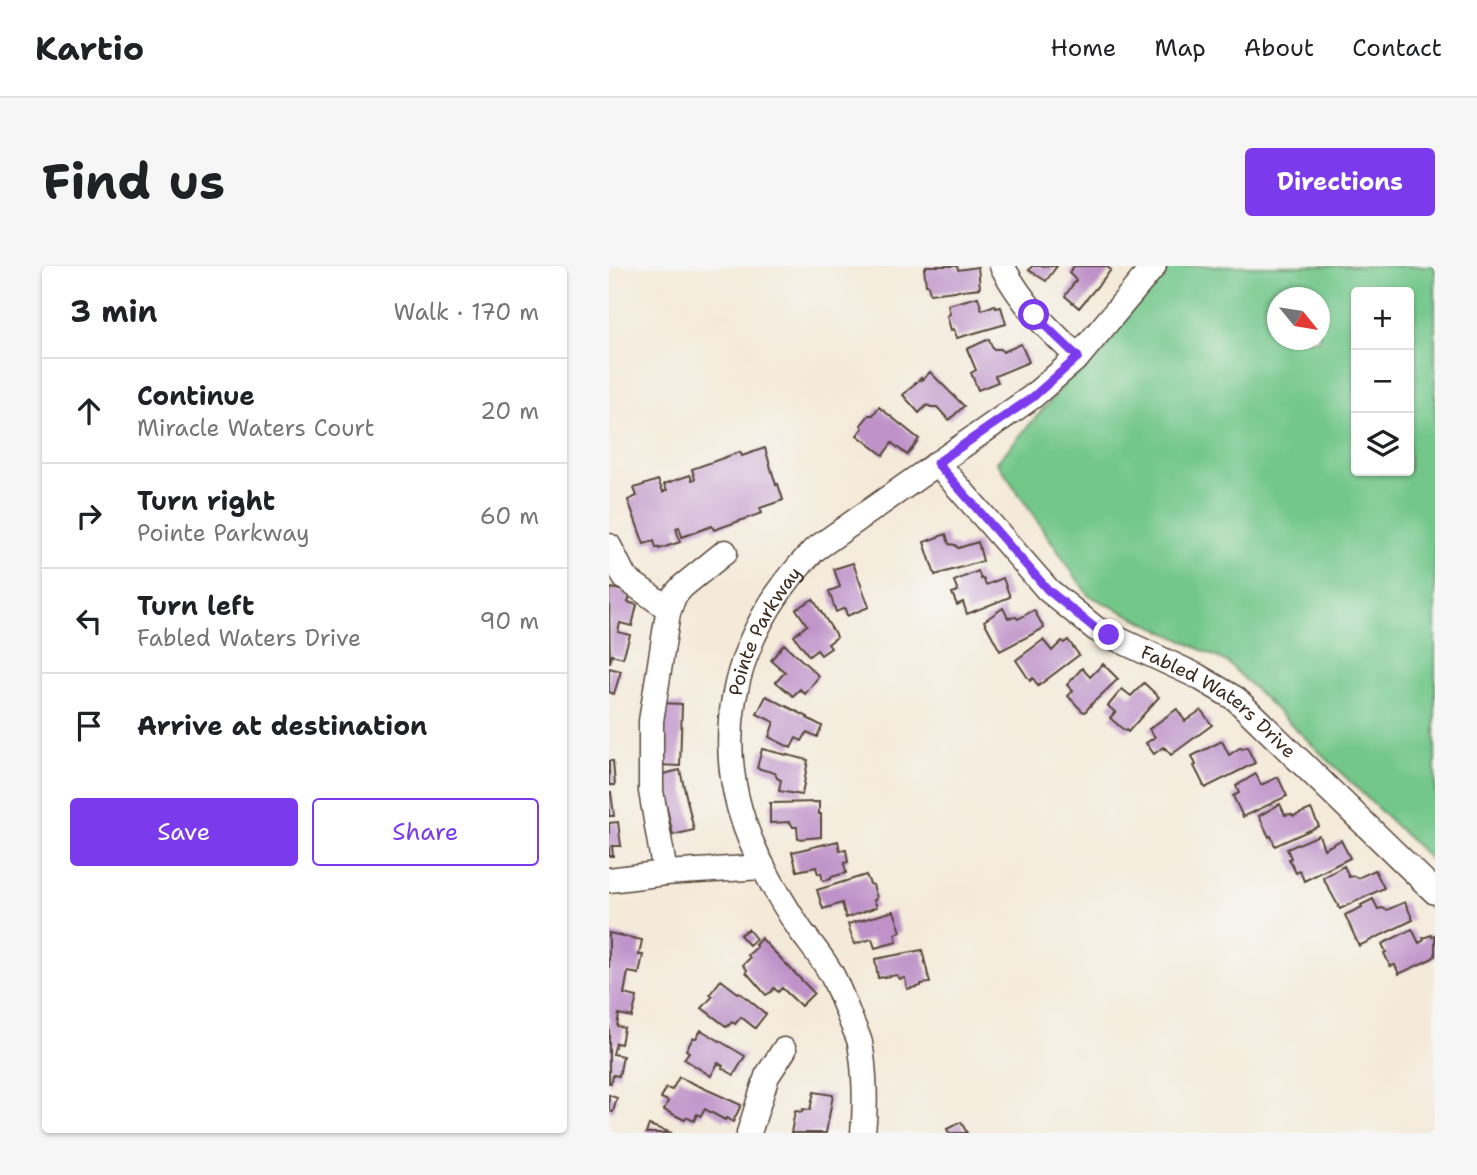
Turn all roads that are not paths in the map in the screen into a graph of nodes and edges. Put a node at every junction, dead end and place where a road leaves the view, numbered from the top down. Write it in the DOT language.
graph roads {
  1 [pos="1002,266"];
  2 [pos="1154,266"];
  3 [pos="1078,357"];
  4 [pos="937,463"];
  5 [pos="609,546"];
  6 [pos="725,552"];
  7 [pos="669,609"];
  8 [pos="763,867"];
  9 [pos="665,873"];
  10 [pos="609,880"];
  11 [pos="1435,892"];
  12 [pos="784,1049"];
  13 [pos="749,1133"];
  14 [pos="863,1133"];
  1 -- 3 [label="street"];
  2 -- 3 [label="street, Pointe Parkway"];
  3 -- 4 [label="street, Pointe Parkway"];
  4 -- 8 [label="street, Pointe Parkway"];
  4 -- 11 [label="street, Fabled Waters Drive"];
  5 -- 7 [label="street"];
  6 -- 7 [label="street"];
  7 -- 9 [label="street"];
  8 -- 9 [label="street"];
  8 -- 14 [label="street, Pointe Parkway"];
  9 -- 10 [label="street"];
  12 -- 13 [label="street"];
}
